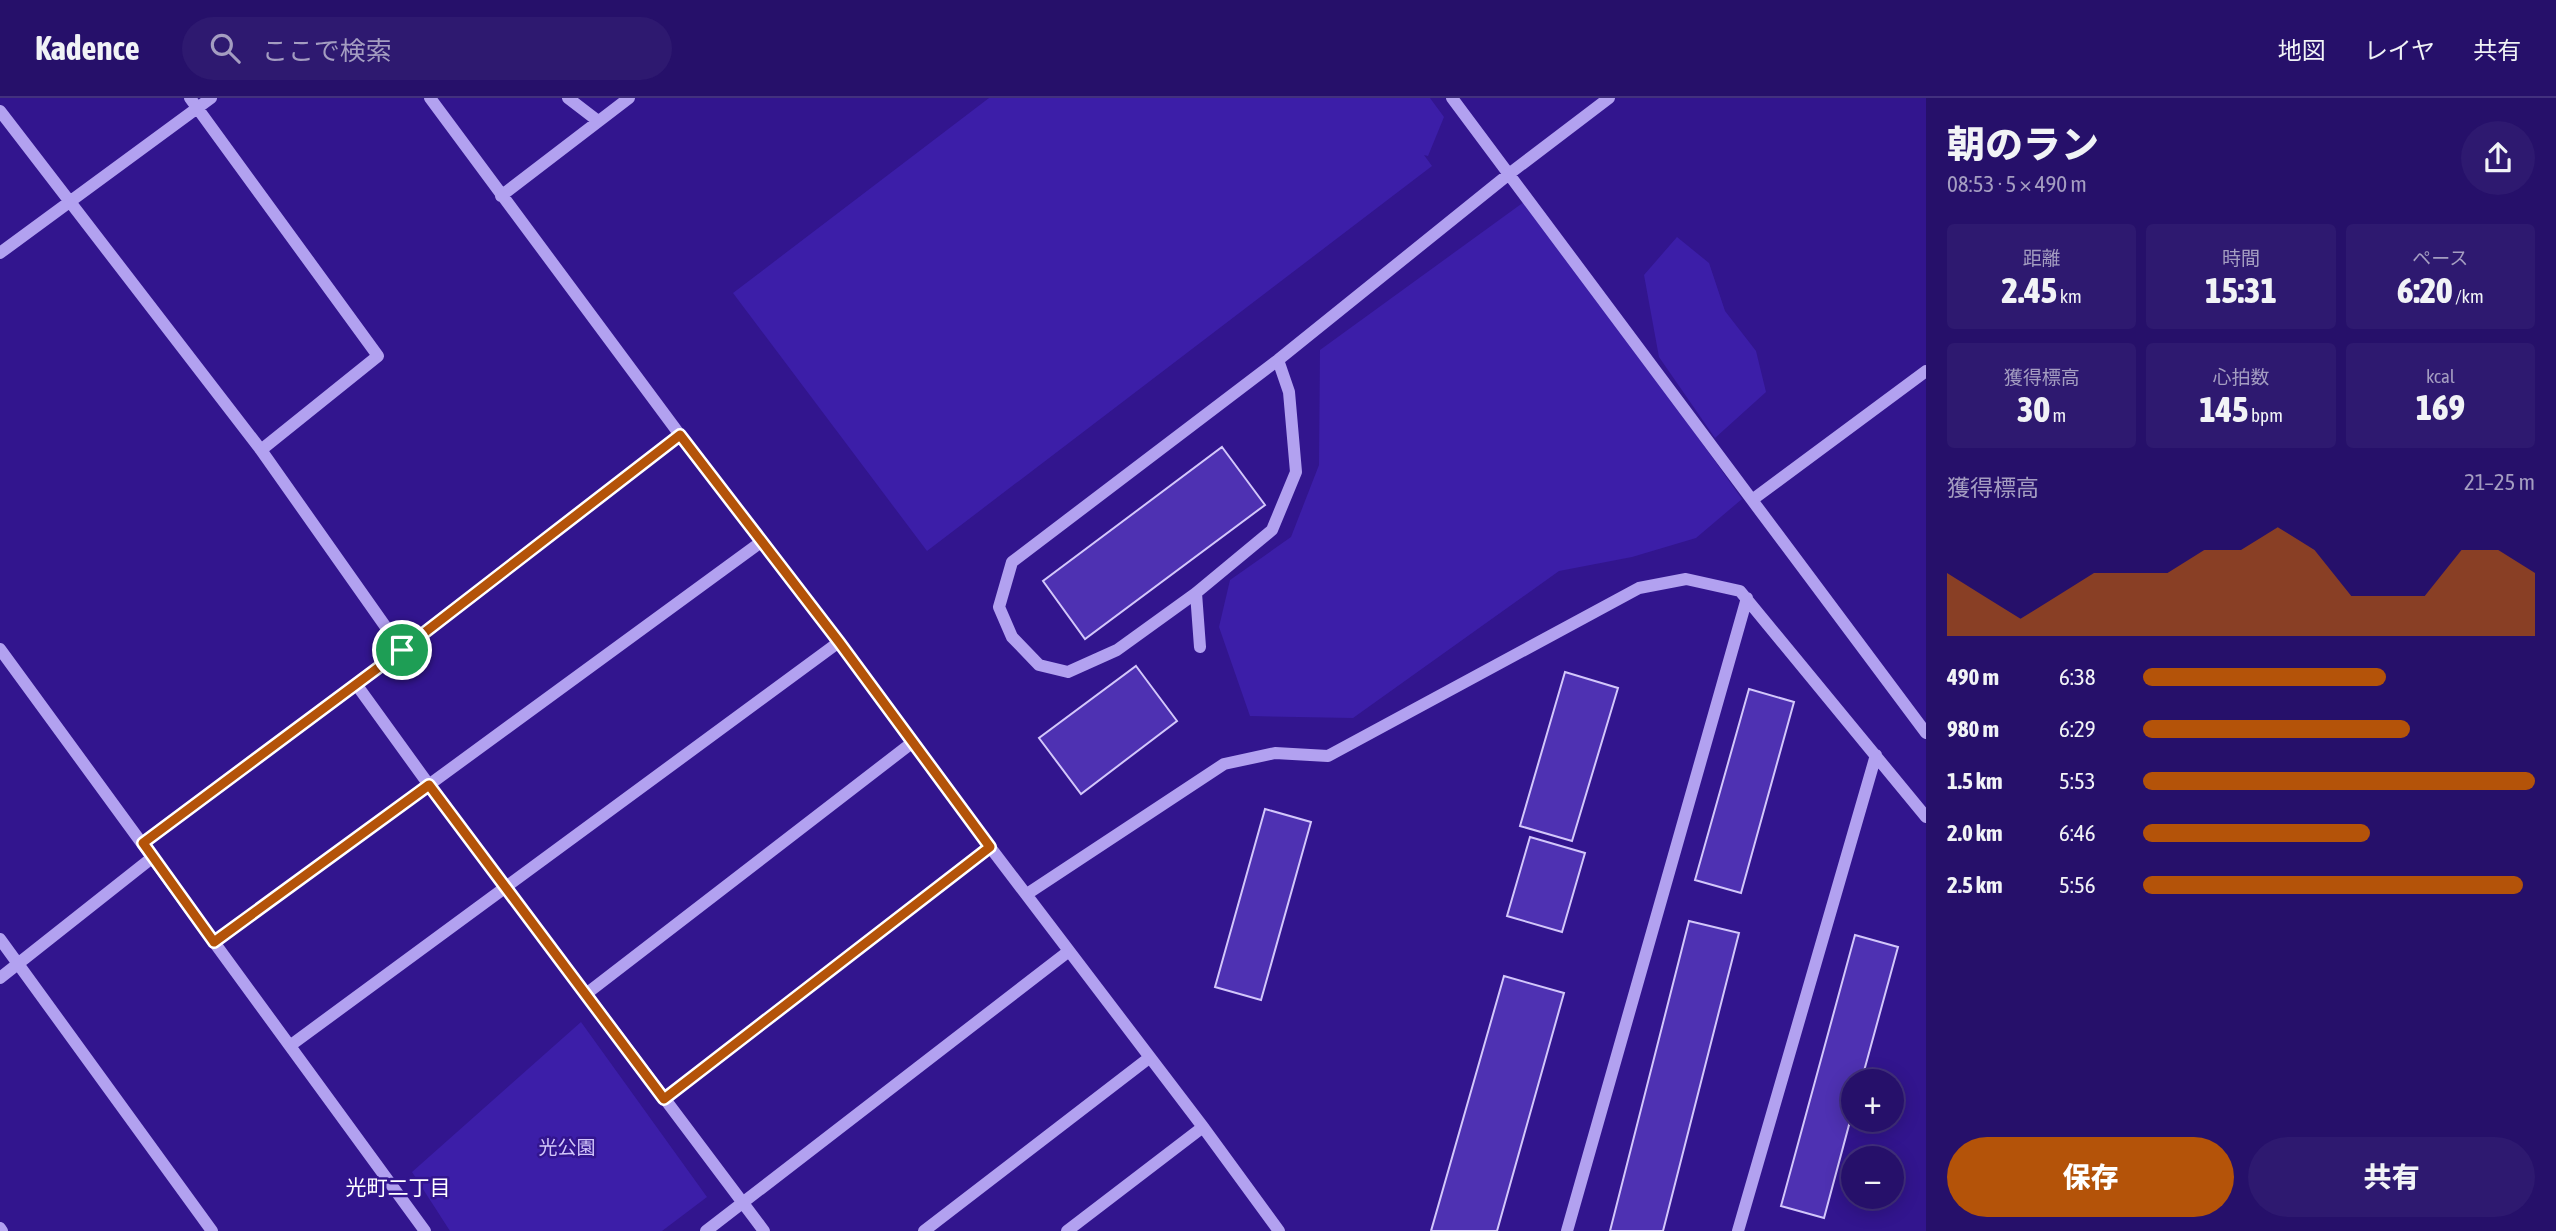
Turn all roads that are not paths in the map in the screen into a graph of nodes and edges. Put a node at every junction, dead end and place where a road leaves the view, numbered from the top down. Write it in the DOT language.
graph roads {
  1 [pos="211,98"];
  2 [pos="430,98"];
  3 [pos="568,98"];
  4 [pos="629,98"];
  5 [pos="1452,98"];
  6 [pos="1609,98"];
  7 [pos="194,103"];
  8 [pos="0,111"];
  9 [pos="598,121"];
  10 [pos="1509,174"];
  11 [pos="500,196"];
  12 [pos="70,201"];
  13 [pos="0,253"];
  14 [pos="1278,360"];
  15 [pos="1926,371"];
  16 [pos="680,435"];
  17 [pos="261,450"];
  18 [pos="1752,500"];
  19 [pos="761,542"];
  20 [pos="1196,593"];
  21 [pos="1746,598"];
  22 [pos="839,642"];
  23 [pos="1200,647"];
  24 [pos="0,649"];
  25 [pos="402,650"];
  26 [pos="356,684"];
  27 [pos="1926,733"];
  28 [pos="913,743"];
  29 [pos="1876,755"];
  30 [pos="429,785"];
  31 [pos="1926,817"];
  32 [pos="143,843"];
  33 [pos="990,847"];
  34 [pos="153,857"];
  35 [pos="506,888"];
  36 [pos="1027,894"];
  37 [pos="0,939"];
  38 [pos="214,942"];
  39 [pos="1069,951"];
  40 [pos="19,964"];
  41 [pos="0,978"];
  42 [pos="586,994"];
  43 [pos="291,1045"];
  44 [pos="1149,1058"];
  45 [pos="664,1099"];
  46 [pos="1203,1127"];
  47 [pos="744,1204"];
  48 [pos="212,1231"];
  49 [pos="425,1231"];
  50 [pos="706,1231"];
  51 [pos="764,1231"];
  52 [pos="924,1231"];
  53 [pos="1067,1231"];
  54 [pos="1279,1231"];
  55 [pos="1567,1231"];
  56 [pos="1738,1231"];
  1 -- 7 [label="street"];
  2 -- 11 [label="street"];
  3 -- 9 [label="street"];
  4 -- 9 [label="street"];
  5 -- 10 [label="street"];
  6 -- 10 [label="street"];
  7 -- 12 [label="street"];
  7 -- 17 [label="street"];
  8 -- 12 [label="street"];
  9 -- 11 [label="street"];
  10 -- 14 [label="street"];
  10 -- 18 [label="street"];
  11 -- 16 [label="street"];
  12 -- 13 [label="street"];
  12 -- 17 [label="street"];
  14 -- 20 [label="street"];
  14 -- 20 [label="street"];
  15 -- 18 [label="street"];
  16 -- 19 [label="street"];
  16 -- 25 [label="street"];
  17 -- 25 [label="street"];
  18 -- 27 [label="street"];
  19 -- 22 [label="street"];
  19 -- 30 [label="street"];
  20 -- 23 [label="street"];
  21 -- 29 [label="street"];
  21 -- 36 [label="street"];
  21 -- 55 [label="street"];
  22 -- 28 [label="street"];
  22 -- 35 [label="street"];
  24 -- 32 [label="street"];
  25 -- 26 [label="street"];
  26 -- 30 [label="street"];
  26 -- 32 [label="street"];
  28 -- 33 [label="street"];
  28 -- 42 [label="street"];
  29 -- 31 [label="street"];
  29 -- 56 [label="street"];
  30 -- 35 [label="street"];
  30 -- 38 [label="street"];
  32 -- 34 [label="street"];
  33 -- 36 [label="street"];
  33 -- 45 [label="street"];
  34 -- 38 [label="street"];
  34 -- 40 [label="street"];
  35 -- 42 [label="street"];
  35 -- 43 [label="street"];
  36 -- 39 [label="street"];
  37 -- 40 [label="street"];
  38 -- 43 [label="street"];
  39 -- 44 [label="street"];
  39 -- 47 [label="street"];
  40 -- 41 [label="street"];
  40 -- 48 [label="street"];
  42 -- 45 [label="street"];
  43 -- 49 [label="street"];
  44 -- 46 [label="street"];
  44 -- 52 [label="street"];
  45 -- 47 [label="street"];
  46 -- 53 [label="street"];
  46 -- 54 [label="street"];
  47 -- 50 [label="street"];
  47 -- 51 [label="street"];
}
